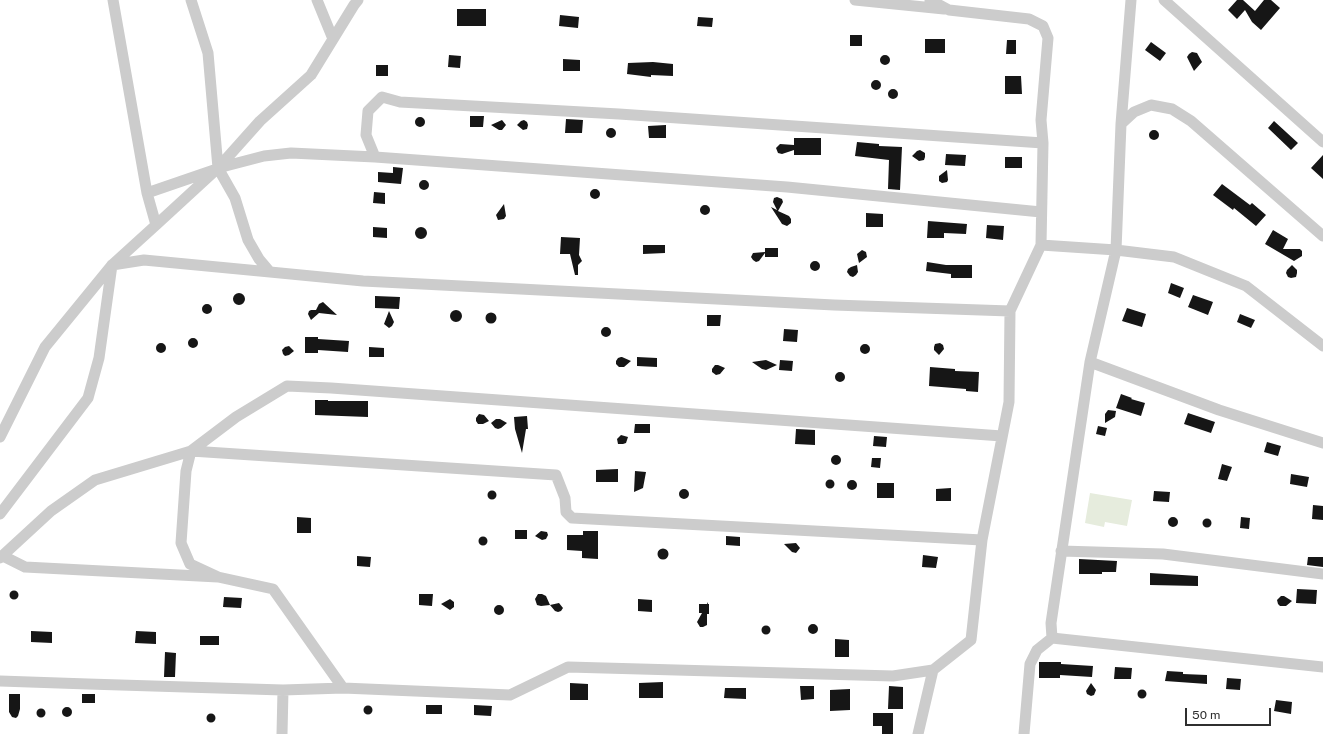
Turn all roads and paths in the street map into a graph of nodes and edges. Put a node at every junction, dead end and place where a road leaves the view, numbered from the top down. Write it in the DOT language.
graph roads {
  1 [pos="112,0"];
  2 [pos="191,0"];
  3 [pos="316,0"];
  4 [pos="358,0"];
  5 [pos="855,0"];
  6 [pos="930,0"];
  7 [pos="940,0"];
  8 [pos="1131,0"];
  9 [pos="1164,0"];
  10 [pos="949,10"];
  11 [pos="333,39"];
  12 [pos="1122,124"];
  13 [pos="1323,142"];
  14 [pos="1043,143"];
  15 [pos="374,157"];
  16 [pos="218,168"];
  17 [pos="147,193"];
  18 [pos="1042,212"];
  19 [pos="156,225"];
  20 [pos="1323,236"];
  21 [pos="1041,245"];
  22 [pos="1116,250"];
  23 [pos="112,265"];
  24 [pos="270,272"];
  25 [pos="1010,311"];
  26 [pos="1323,346"];
  27 [pos="1090,362"];
  28 [pos="0,436"];
  29 [pos="1002,436"];
  30 [pos="1323,443"];
  31 [pos="191,451"];
  32 [pos="0,514"];
  33 [pos="982,540"];
  34 [pos="1061,551"];
  35 [pos="2,557"];
  36 [pos="1323,574"];
  37 [pos="218,577"];
  38 [pos="1052,638"];
  39 [pos="1323,667"];
  40 [pos="933,670"];
  41 [pos="0,681"];
  42 [pos="343,688"];
  43 [pos="283,690"];
  44 [pos="282,734"];
  45 [pos="918,734"];
  46 [pos="1024,734"];
  1 -- 17 [label="street"];
  2 -- 16 [label="street"];
  3 -- 11 [label="street"];
  4 -- 11 [label="street"];
  5 -- 10 [label="street"];
  6 -- 10 [label="street"];
  7 -- 10 [label="street"];
  8 -- 12 [label="street"];
  9 -- 13 [label="street"];
  10 -- 14 [label="street"];
  11 -- 16 [label="street"];
  12 -- 20 [label="street"];
  12 -- 22 [label="street"];
  14 -- 15 [label="street"];
  14 -- 18 [label="street"];
  15 -- 16 [label="street"];
  15 -- 18 [label="street"];
  16 -- 17 [label="street"];
  16 -- 19 [label="street"];
  16 -- 24 [label="street"];
  17 -- 19 [label="street"];
  18 -- 21 [label="street"];
  19 -- 23 [label="street"];
  21 -- 22 [label="street"];
  21 -- 25 [label="street"];
  22 -- 26 [label="street"];
  22 -- 27 [label="street"];
  23 -- 24 [label="street"];
  23 -- 28 [label="street"];
  23 -- 32 [label="street"];
  24 -- 25 [label="street"];
  25 -- 29 [label="street"];
  27 -- 30 [label="street"];
  27 -- 34 [label="street"];
  29 -- 31 [label="street"];
  29 -- 33 [label="street"];
  31 -- 33 [label="street"];
  31 -- 35 [label="street"];
  31 -- 37 [label="street"];
  33 -- 40 [label="street"];
  34 -- 36 [label="street"];
  34 -- 38 [label="street"];
  35 -- 37 [label="street"];
  37 -- 42 [label="street"];
  38 -- 39 [label="street"];
  38 -- 46 [label="street"];
  40 -- 42 [label="street"];
  40 -- 45 [label="street"];
  41 -- 43 [label="street"];
  42 -- 43 [label="street"];
  43 -- 44 [label="street"];
}
